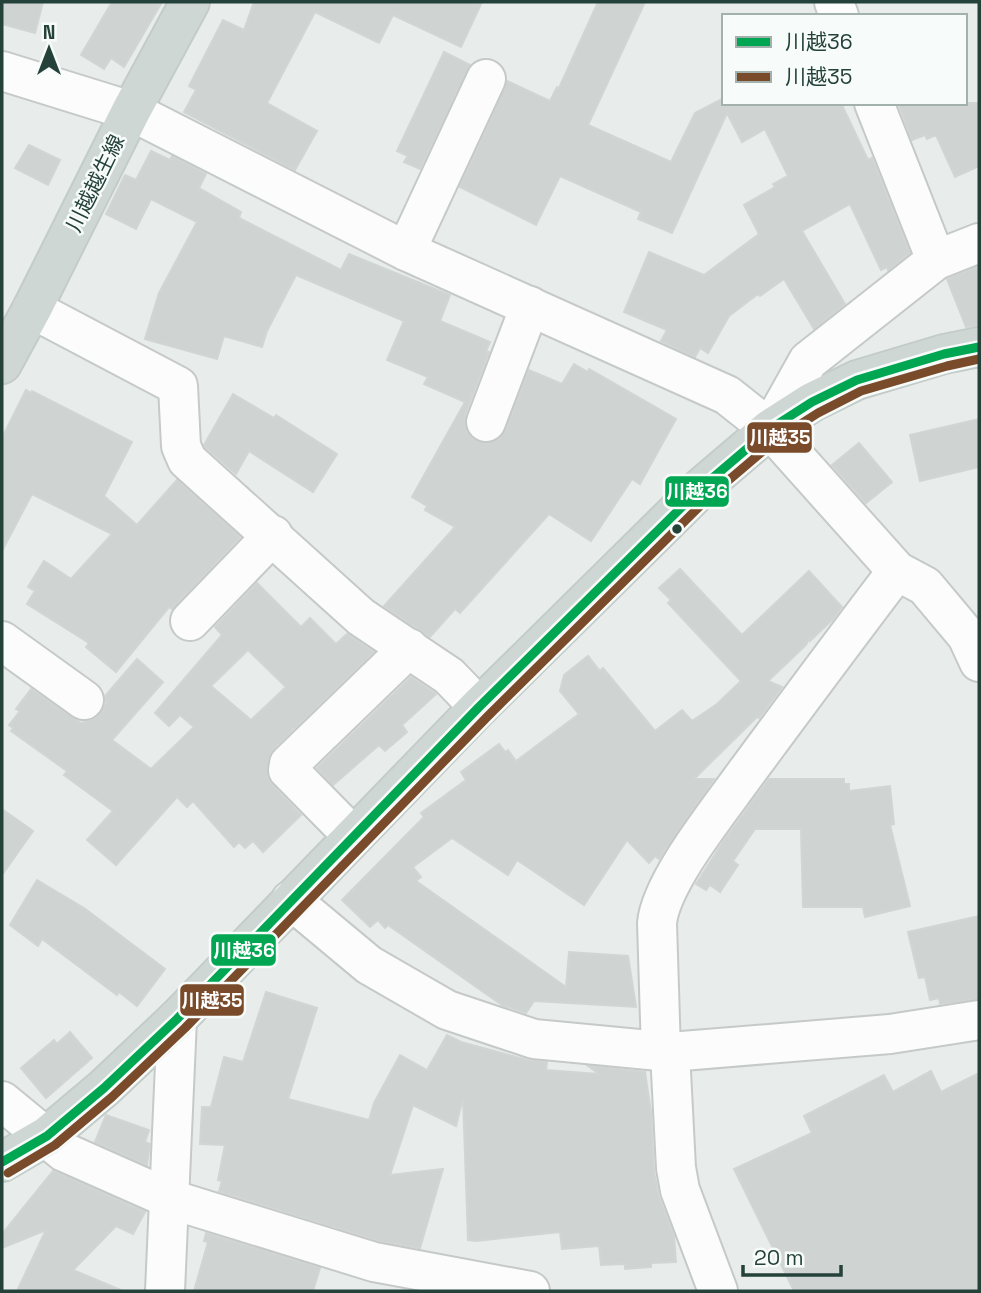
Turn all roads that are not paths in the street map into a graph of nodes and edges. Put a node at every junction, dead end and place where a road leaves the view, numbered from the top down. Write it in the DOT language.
graph roads {
  1 [pos="190,2"];
  2 [pos="2,71"];
  3 [pos="486,79"];
  4 [pos="875,105"];
  5 [pos="131,111"];
  6 [pos="979,243"];
  7 [pos="406,251"];
  8 [pos="936,260"];
  9 [pos="530,306"];
  10 [pos="32,309"];
  11 [pos="979,347"];
  12 [pos="2,364"];
  13 [pos="486,422"];
  14 [pos="770,429"];
  15 [pos="273,535"];
  16 [pos="897,571"];
  17 [pos="190,621"];
  18 [pos="2,641"];
  19 [pos="409,648"];
  20 [pos="979,662"];
  21 [pos="84,700"];
  22 [pos="479,707"];
  23 [pos="353,836"];
  24 [pos="291,900"];
  25 [pos="177,1019"];
  26 [pos="979,1020"];
  27 [pos="665,1052"];
  28 [pos="2,1101"];
  29 [pos="47,1136"];
  30 [pos="2,1161"];
  31 [pos="170,1199"];
  32 [pos="369,1276"];
  33 [pos="165,1291"];
  34 [pos="521,1291"];
  35 [pos="718,1291"];
  1 -- 5 [label="main road, 川越越生線"];
  2 -- 5 [label="street"];
  3 -- 7 [label="street"];
  4 -- 8 [label="street"];
  5 -- 7 [label="street"];
  5 -- 10 [label="main road, 川越越生線"];
  6 -- 8 [label="street"];
  7 -- 9 [label="street"];
  8 -- 14 [label="street"];
  9 -- 13 [label="street"];
  9 -- 14 [label="street"];
  10 -- 12 [label="main road, 川越越生線"];
  10 -- 15 [label="street"];
  11 -- 14 [label="main road"];
  14 -- 16 [label="street"];
  14 -- 22 [label="main road"];
  15 -- 17 [label="street"];
  15 -- 19 [label="street"];
  16 -- 20 [label="street"];
  16 -- 27 [label="street"];
  18 -- 21 [label="street"];
  19 -- 22 [label="street"];
  19 -- 23 [label="street"];
  22 -- 23 [label="main road"];
  23 -- 24 [label="main road"];
  24 -- 25 [label="main road"];
  24 -- 27 [label="street"];
  25 -- 29 [label="main road"];
  25 -- 31 [label="street"];
  26 -- 27 [label="street"];
  27 -- 35 [label="street"];
  28 -- 29 [label="street"];
  29 -- 30 [label="main road"];
  29 -- 31 [label="street"];
  31 -- 32 [label="street"];
  31 -- 33 [label="street"];
  32 -- 34 [label="street"];
}
